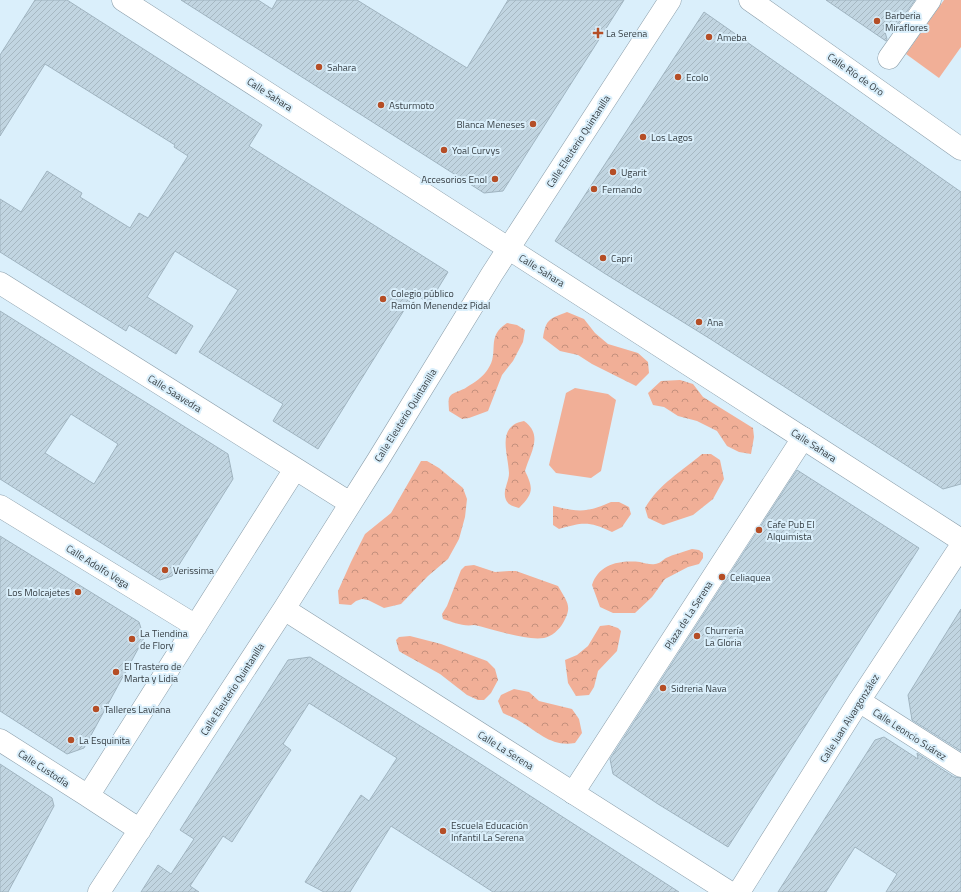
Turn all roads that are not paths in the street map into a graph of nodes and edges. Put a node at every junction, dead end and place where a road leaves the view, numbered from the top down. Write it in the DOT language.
graph roads {
  1 [pos="123,0"];
  2 [pos="670,0"];
  3 [pos="750,0"];
  4 [pos="930,0"];
  5 [pos="889,58"];
  6 [pos="961,149"];
  7 [pos="508,249"];
  8 [pos="0,283"];
  9 [pos="804,438"];
  10 [pos="295,469"];
  11 [pos="350,504"];
  12 [pos="0,506"];
  13 [pos="961,540"];
  14 [pos="961,546"];
  15 [pos="284,609"];
  16 [pos="196,626"];
  17 [pos="860,701"];
  18 [pos="0,740"];
  19 [pos="961,766"];
  20 [pos="573,793"];
  21 [pos="88,796"];
  22 [pos="140,830"];
  23 [pos="99,892"];
  24 [pos="728,892"];
  25 [pos="739,892"];
  1 -- 7 [label="street, Calle Sahara"];
  2 -- 7 [label="street, Calle Eleuterio Quintanilla"];
  3 -- 6 [label="street, Calle Río de Oro"];
  4 -- 5 [label="street"];
  7 -- 9 [label="street, Calle Sahara"];
  7 -- 11 [label="street, Calle Eleuterio Quintanilla"];
  8 -- 10 [label="street, Calle Saavedra"];
  9 -- 13 [label="street, Calle Sahara"];
  9 -- 20 [label="street, Plaza de La Serena"];
  10 -- 11 [label="street, Calle Saavedra"];
  10 -- 16 [label="street"];
  11 -- 15 [label="street, Calle Eleuterio Quintanilla"];
  12 -- 16 [label="street, Calle Adolfo Vega"];
  14 -- 17 [label="street, Calle Juan Alvargonzález"];
  15 -- 20 [label="street, Calle La Serena"];
  15 -- 22 [label="street, Calle Eleuterio Quintanilla"];
  16 -- 21 [label="street"];
  17 -- 19 [label="street, Calle Leoncio Suárez"];
  17 -- 25 [label="street, Calle Juan Alvargonzález"];
  18 -- 21 [label="street, Calle Custodia"];
  20 -- 24 [label="street, Calle La Serena"];
  21 -- 22 [label="street"];
  22 -- 23 [label="street, Calle Eleuterio Quintanilla"];
}
